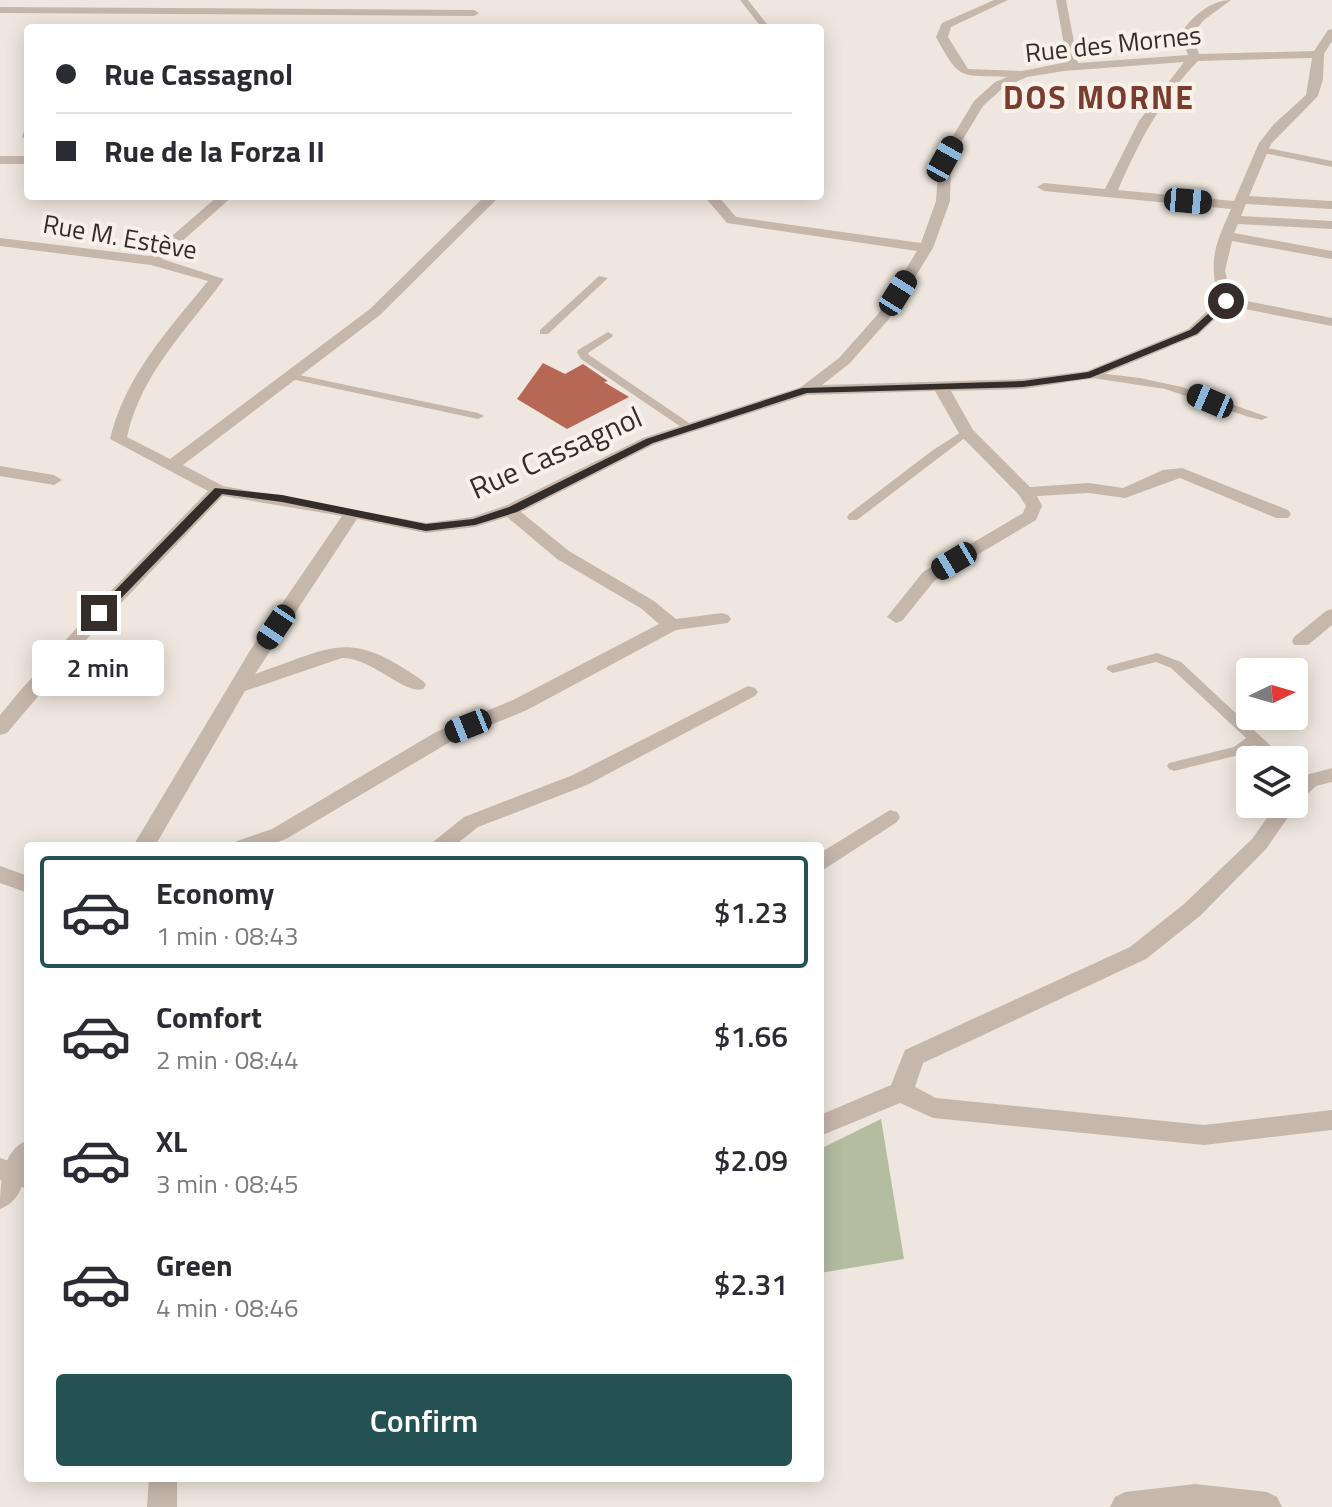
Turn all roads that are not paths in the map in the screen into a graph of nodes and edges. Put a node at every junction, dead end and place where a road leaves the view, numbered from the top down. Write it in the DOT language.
graph roads {
  1 [pos="477,0"];
  2 [pos="744,0"];
  3 [pos="1003,0"];
  4 [pos="1061,0"];
  5 [pos="1226,0"];
  6 [pos="121,5"];
  7 [pos="0,10"];
  8 [pos="474,13"];
  9 [pos="109,24"];
  10 [pos="472,24"];
  11 [pos="763,24"];
  12 [pos="1332,32"];
  13 [pos="1324,48"];
  14 [pos="1195,58"];
  15 [pos="1064,68"];
  16 [pos="1024,74"];
  17 [pos="1317,79"];
  18 [pos="1332,81"];
  19 [pos="1262,150"];
  20 [pos="0,160"];
  21 [pos="24,160"];
  22 [pos="1332,164"];
  23 [pos="1044,187"];
  24 [pos="1110,193"];
  25 [pos="221,200"];
  26 [pos="489,200"];
  27 [pos="714,200"];
  28 [pos="1241,203"];
  29 [pos="1332,205"];
  30 [pos="1234,220"];
  31 [pos="1332,225"];
  32 [pos="1226,236"];
  33 [pos="0,242"];
  34 [pos="926,248"];
  35 [pos="1332,255"];
  36 [pos="152,261"];
  37 [pos="603,278"];
  38 [pos="1226,301"];
  39 [pos="1332,322"];
  40 [pos="544,332"];
  41 [pos="608,335"];
  42 [pos="1090,375"];
  43 [pos="290,376"];
  44 [pos="939,384"];
  45 [pos="806,390"];
  46 [pos="478,416"];
  47 [pos="1262,417"];
  48 [pos="688,427"];
  49 [pos="966,432"];
  50 [pos="171,466"];
  51 [pos="0,471"];
  52 [pos="54,480"];
  53 [pos="219,490"];
  54 [pos="1026,492"];
  55 [pos="510,511"];
  56 [pos="352,514"];
  57 [pos="1282,514"];
  58 [pos="853,517"];
  59 [pos="1332,615"];
  60 [pos="896,617"];
  61 [pos="722,619"];
  62 [pos="672,625"];
  63 [pos="1301,641"];
  64 [pos="1113,669"];
  65 [pos="416,685"];
  66 [pos="239,686"];
  67 [pos="748,692"];
  68 [pos="0,728"];
  69 [pos="1254,739"];
  70 [pos="1262,746"];
  71 [pos="1174,766"];
  72 [pos="1332,775"];
  73 [pos="1308,776"];
  74 [pos="890,817"];
  75 [pos="1277,818"];
  76 [pos="146,842"];
  77 [pos="256,842"];
  78 [pos="444,842"];
  79 [pos="824,861"];
  80 [pos="0,874"];
  81 [pos="24,883"];
  82 [pos="901,1092"];
  83 [pos="1332,1120"];
  84 [pos="824,1124"];
  85 [pos="15,1174"];
  86 [pos="0,1198"];
  87 [pos="163,1482"];
  88 [pos="162,1507"];
  89 [pos="1125,1507"];
  90 [pos="1267,1507"];
  1 -- 8 [label="street"];
  2 -- 11 [label="lane"];
  3 -- 16 [label="street"];
  4 -- 15 [label="street"];
  5 -- 14 [label="street"];
  6 -- 7 [label="street"];
  6 -- 8 [label="street"];
  6 -- 9 [label="street"];
  8 -- 10 [label="street"];
  12 -- 13 [label="street"];
  13 -- 14 [label="street, Rue des Mornes"];
  13 -- 17 [label="street"];
  14 -- 15 [label="street, Rue des Mornes"];
  14 -- 24 [label="street"];
  15 -- 16 [label="street, Rue des Mornes"];
  16 -- 34 [label="street, Rue des Mornes"];
  17 -- 18 [label="street"];
  17 -- 19 [label="street"];
  19 -- 22 [label="lane"];
  19 -- 28 [label="street"];
  20 -- 21 [label="street"];
  23 -- 24 [label="street"];
  24 -- 28 [label="street"];
  25 -- 36 [label="street"];
  26 -- 43 [label="street"];
  27 -- 34 [label="street"];
  28 -- 29 [label="street"];
  28 -- 30 [label="street"];
  30 -- 31 [label="street"];
  30 -- 32 [label="street"];
  32 -- 35 [label="street"];
  32 -- 38 [label="street"];
  33 -- 36 [label="street, Rue M. Estève"];
  34 -- 45 [label="street, Rue des Mornes"];
  36 -- 50 [label="street, Rue M. Estève"];
  37 -- 40 [label="lane"];
  38 -- 39 [label="street"];
  38 -- 42 [label="street, Rue Cassagnol"];
  41 -- 48 [label="lane"];
  42 -- 44 [label="street, Rue Cassagnol"];
  42 -- 47 [label="lane"];
  43 -- 46 [label="lane"];
  43 -- 50 [label="street"];
  44 -- 45 [label="street, Rue Cassagnol"];
  44 -- 49 [label="street"];
  45 -- 48 [label="street, Rue Cassagnol"];
  48 -- 55 [label="street, Rue Cassagnol"];
  49 -- 54 [label="street"];
  49 -- 58 [label="lane"];
  50 -- 53 [label="street, Rue M. Estève"];
  51 -- 52 [label="street"];
  53 -- 56 [label="street, Rue Cassagnol"];
  53 -- 68 [label="street"];
  54 -- 57 [label="street"];
  54 -- 60 [label="street"];
  55 -- 56 [label="street, Rue Cassagnol"];
  55 -- 62 [label="street"];
  56 -- 66 [label="street"];
  59 -- 63 [label="street"];
  61 -- 62 [label="street"];
  62 -- 77 [label="street"];
  64 -- 69 [label="lane"];
  65 -- 66 [label="street"];
  66 -- 76 [label="street"];
  67 -- 78 [label="street"];
  69 -- 70 [label="lane"];
  69 -- 71 [label="lane"];
  72 -- 73 [label="street"];
  74 -- 79 [label="street"];
  75 -- 82 [label="street"];
  80 -- 81 [label="street"];
  82 -- 83 [label="street"];
  82 -- 84 [label="street"];
  85 -- 86 [label="street"];
  87 -- 88 [label="street"];
  89 -- 90 [label="street"];
}
